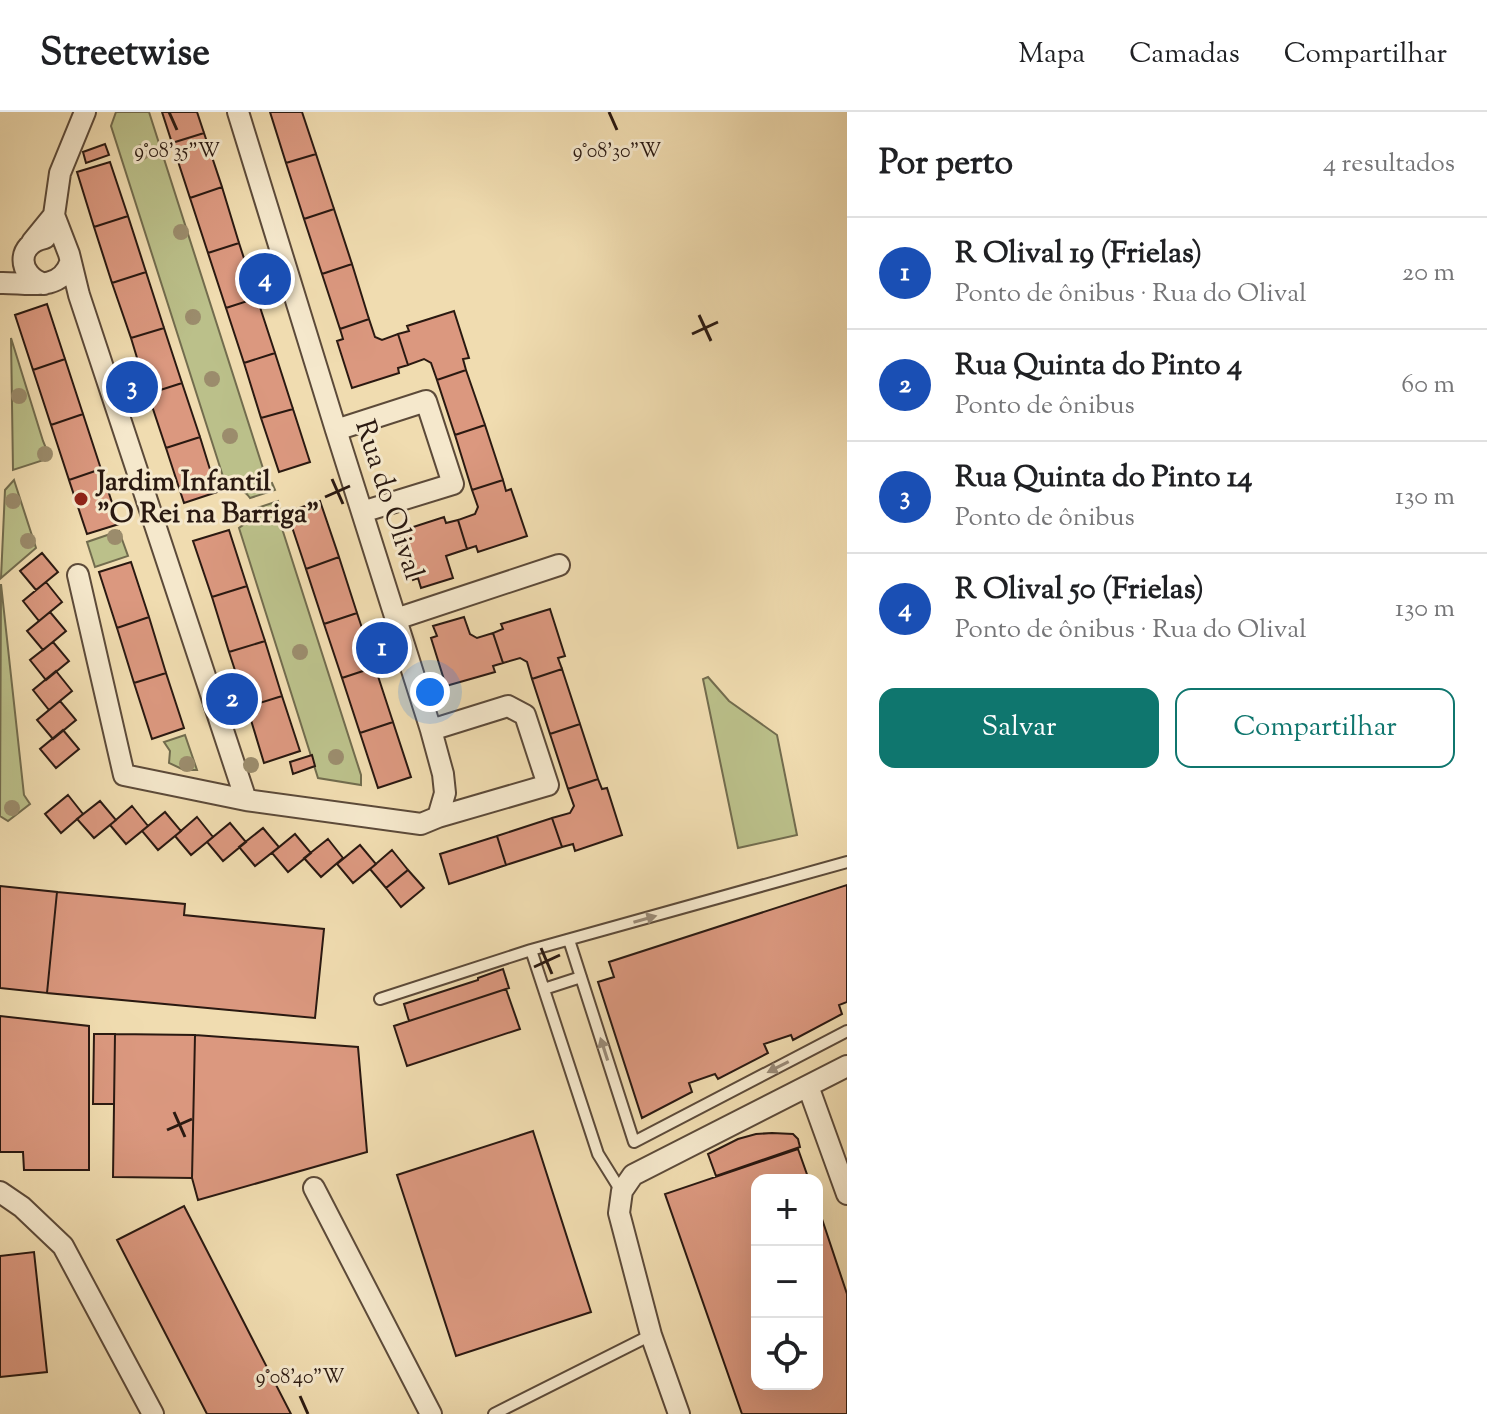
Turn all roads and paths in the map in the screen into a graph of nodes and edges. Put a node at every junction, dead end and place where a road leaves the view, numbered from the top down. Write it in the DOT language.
graph roads {
  1 [pos="85,112"];
  2 [pos="238,112"];
  3 [pos="54,215"];
  4 [pos="28,250"];
  5 [pos="67,254"];
  6 [pos="1,283"];
  7 [pos="48,283"];
  8 [pos="79,295"];
  9 [pos="336,430"];
  10 [pos="362,512"];
  11 [pos="559,565"];
  12 [pos="78,575"];
  13 [pos="396,619"];
  14 [pos="431,730"];
  15 [pos="246,800"];
  16 [pos="438,817"];
  17 [pos="847,862"];
  18 [pos="569,940"];
  19 [pos="531,950"];
  20 [pos="581,977"];
  21 [pos="544,989"];
  22 [pos="380,999"];
  23 [pos="847,1031"];
  24 [pos="847,1066"];
  25 [pos="808,1086"];
  26 [pos="314,1188"];
  27 [pos="622,1191"];
  28 [pos="0,1192"];
  29 [pos="847,1194"];
  30 [pos="651,1335"];
  31 [pos="153,1414"];
  32 [pos="431,1414"];
  33 [pos="494,1414"];
  34 [pos="679,1414"];
  1 -- 3 [label="street"];
  2 -- 9 [label="street, Rua do Olival"];
  3 -- 4 [label="street"];
  3 -- 5 [label="street"];
  4 -- 5 [label="street"];
  4 -- 6 [label="street"];
  4 -- 7 [label="street"];
  5 -- 7 [label="street"];
  5 -- 8 [label="street"];
  6 -- 7 [label="street"];
  7 -- 8 [label="street"];
  8 -- 15 [label="street"];
  9 -- 10 [label="street, Rua do Olival"];
  9 -- 10 [label="street"];
  10 -- 13 [label="street, Rua do Olival"];
  11 -- 13 [label="street"];
  12 -- 15 [label="street"];
  13 -- 14 [label="street, Rua do Olival"];
  14 -- 16 [label="street, Rua do Olival"];
  14 -- 16 [label="street"];
  15 -- 16 [label="street"];
  18 -- 17 [label="lane, one-way"];
  18 -- 19 [label="lane"];
  18 -- 20 [label="lane"];
  19 -- 21 [label="lane"];
  19 -- 22 [label="lane"];
  20 -- 21 [label="lane"];
  23 -- 20 [label="lane, one-way"];
  21 -- 27 [label="lane"];
  24 -- 25 [label="street"];
  25 -- 27 [label="street"];
  25 -- 29 [label="street"];
  26 -- 32 [label="street"];
  27 -- 30 [label="street"];
  28 -- 31 [label="street"];
  30 -- 33 [label="lane"];
  30 -- 34 [label="street"];
}
